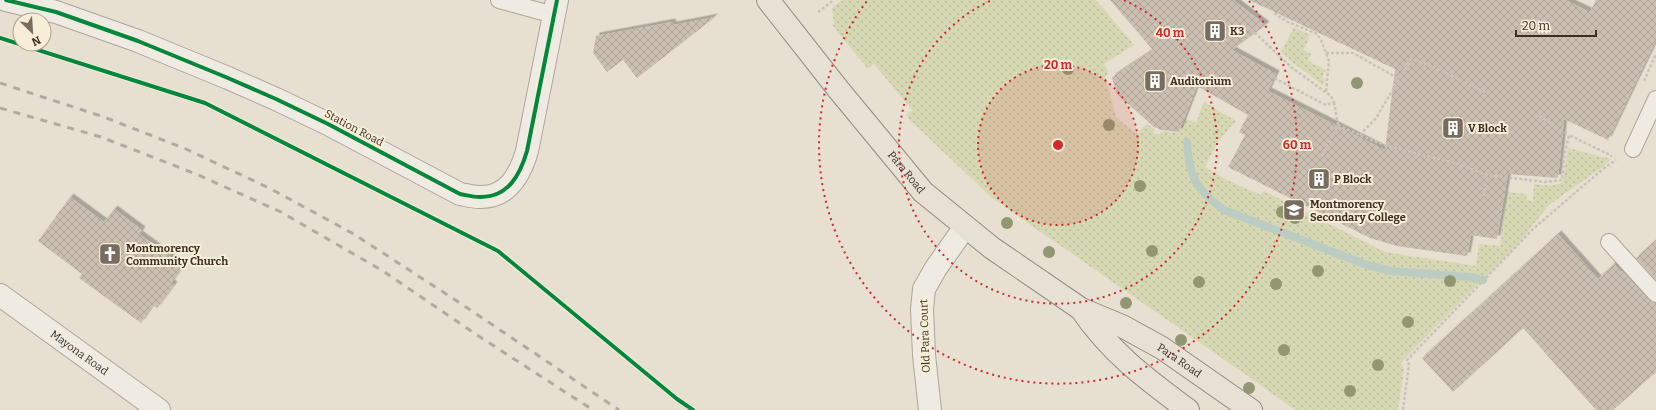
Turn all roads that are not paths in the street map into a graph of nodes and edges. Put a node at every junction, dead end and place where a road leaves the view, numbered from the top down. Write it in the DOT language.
graph roads {
  1 [pos="6,0"];
  2 [pos="499,0"];
  3 [pos="768,0"];
  4 [pos="556,7"];
  5 [pos="1656,99"];
  6 [pos="1633,148"];
  7 [pos="965,227"];
  8 [pos="1609,242"];
  9 [pos="1656,294"];
  10 [pos="0,295"];
  11 [pos="1081,309"];
  12 [pos="159,410"];
  13 [pos="930,410"];
  14 [pos="1188,410"];
  15 [pos="1251,410"];
  1 -- 4 [label="street, Station Road"];
  2 -- 4 [label="lane"];
  3 -- 7 [label="main road, Para Road"];
  5 -- 6 [label="lane"];
  7 -- 11 [label="main road, Para Road"];
  7 -- 13 [label="street, Old Para Court"];
  8 -- 9 [label="lane"];
  10 -- 12 [label="street, Mayona Road"];
  11 -- 14 [label="main road, Para Road"];
  11 -- 15 [label="main road, Para Road"];
}
